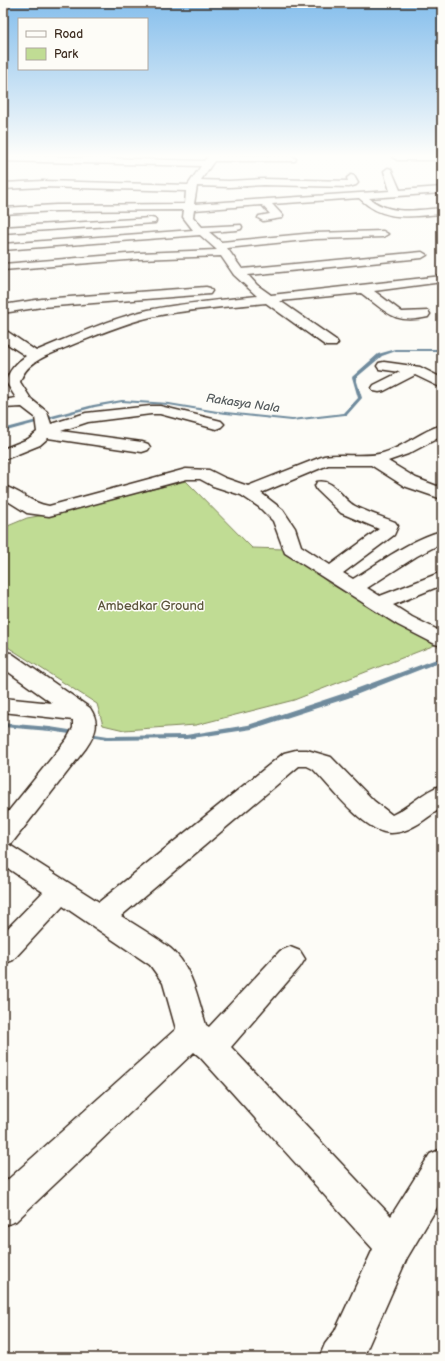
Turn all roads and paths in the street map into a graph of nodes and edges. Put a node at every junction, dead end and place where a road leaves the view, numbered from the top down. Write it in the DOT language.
graph roads {
  1 [pos="15,219"];
  2 [pos="189,219"];
  3 [pos="159,220"];
  4 [pos="237,227"];
  5 [pos="3,230"];
  6 [pos="16,230"];
  7 [pos="201,231"];
  8 [pos="383,234"];
  9 [pos="3,247"];
  10 [pos="221,249"];
  11 [pos="3,250"];
  12 [pos="422,255"];
  13 [pos="5,267"];
  14 [pos="238,273"];
  15 [pos="442,279"];
  16 [pos="253,288"];
  17 [pos="237,289"];
  18 [pos="364,289"];
  19 [pos="221,290"];
  20 [pos="268,298"];
  21 [pos="3,309"];
  22 [pos="424,314"];
  23 [pos="3,335"];
  24 [pos="331,343"];
  25 [pos="35,356"];
  26 [pos="384,366"];
  27 [pos="416,370"];
  28 [pos="442,384"];
  29 [pos="379,388"];
  30 [pos="25,402"];
  31 [pos="3,404"];
  32 [pos="216,424"];
  33 [pos="44,428"];
  34 [pos="442,430"];
  35 [pos="142,447"];
  36 [pos="3,455"];
  37 [pos="375,460"];
  38 [pos="323,486"];
  39 [pos="3,491"];
  40 [pos="246,491"];
  41 [pos="442,494"];
  42 [pos="442,536"];
  43 [pos="330,574"];
  44 [pos="442,578"];
  45 [pos="353,588"];
  46 [pos="378,604"];
  47 [pos="442,640"];
  48 [pos="3,658"];
  49 [pos="3,705"];
  50 [pos="82,726"];
  51 [pos="442,794"];
  52 [pos="3,836"];
  53 [pos="3,852"];
  54 [pos="61,890"];
  55 [pos="101,916"];
  56 [pos="3,952"];
  57 [pos="290,959"];
  58 [pos="202,1040"];
  59 [pos="442,1166"];
  60 [pos="3,1208"];
  61 [pos="394,1245"];
  62 [pos="351,1354"];
  1 -- 6 [label="street"];
  2 -- 7 [label="street"];
  3 -- 6 [label="street"];
  4 -- 7 [label="street"];
  5 -- 6 [label="street"];
  7 -- 9 [label="street"];
  7 -- 10 [label="street"];
  8 -- 10 [label="street"];
  10 -- 13 [label="street"];
  10 -- 14 [label="street"];
  11 -- 13 [label="street"];
  12 -- 14 [label="street"];
  14 -- 16 [label="street"];
  15 -- 18 [label="street"];
  16 -- 17 [label="street"];
  16 -- 20 [label="street"];
  18 -- 20 [label="street"];
  18 -- 22 [label="street"];
  19 -- 21 [label="street"];
  20 -- 24 [label="street"];
  20 -- 25 [label="street"];
  23 -- 25 [label="street"];
  25 -- 30 [label="street"];
  26 -- 27 [label="street"];
  27 -- 28 [label="street"];
  27 -- 29 [label="street"];
  30 -- 31 [label="street"];
  30 -- 33 [label="street"];
  32 -- 33 [label="street"];
  33 -- 35 [label="street"];
  33 -- 36 [label="street"];
  34 -- 37 [label="street"];
  37 -- 40 [label="street"];
  37 -- 41 [label="street"];
  38 -- 43 [label="street"];
  39 -- 40 [label="street"];
  40 -- 43 [label="street"];
  42 -- 45 [label="street"];
  43 -- 45 [label="street"];
  44 -- 46 [label="street"];
  45 -- 46 [label="street"];
  46 -- 47 [label="street"];
  48 -- 50 [label="street"];
  49 -- 50 [label="street"];
  50 -- 52 [label="street"];
  51 -- 55 [label="street"];
  53 -- 54 [label="street"];
  54 -- 55 [label="street"];
  54 -- 56 [label="street"];
  55 -- 58 [label="street"];
  57 -- 58 [label="street"];
  58 -- 60 [label="street"];
  58 -- 61 [label="street"];
  59 -- 61 [label="street"];
  61 -- 62 [label="street"];
}
